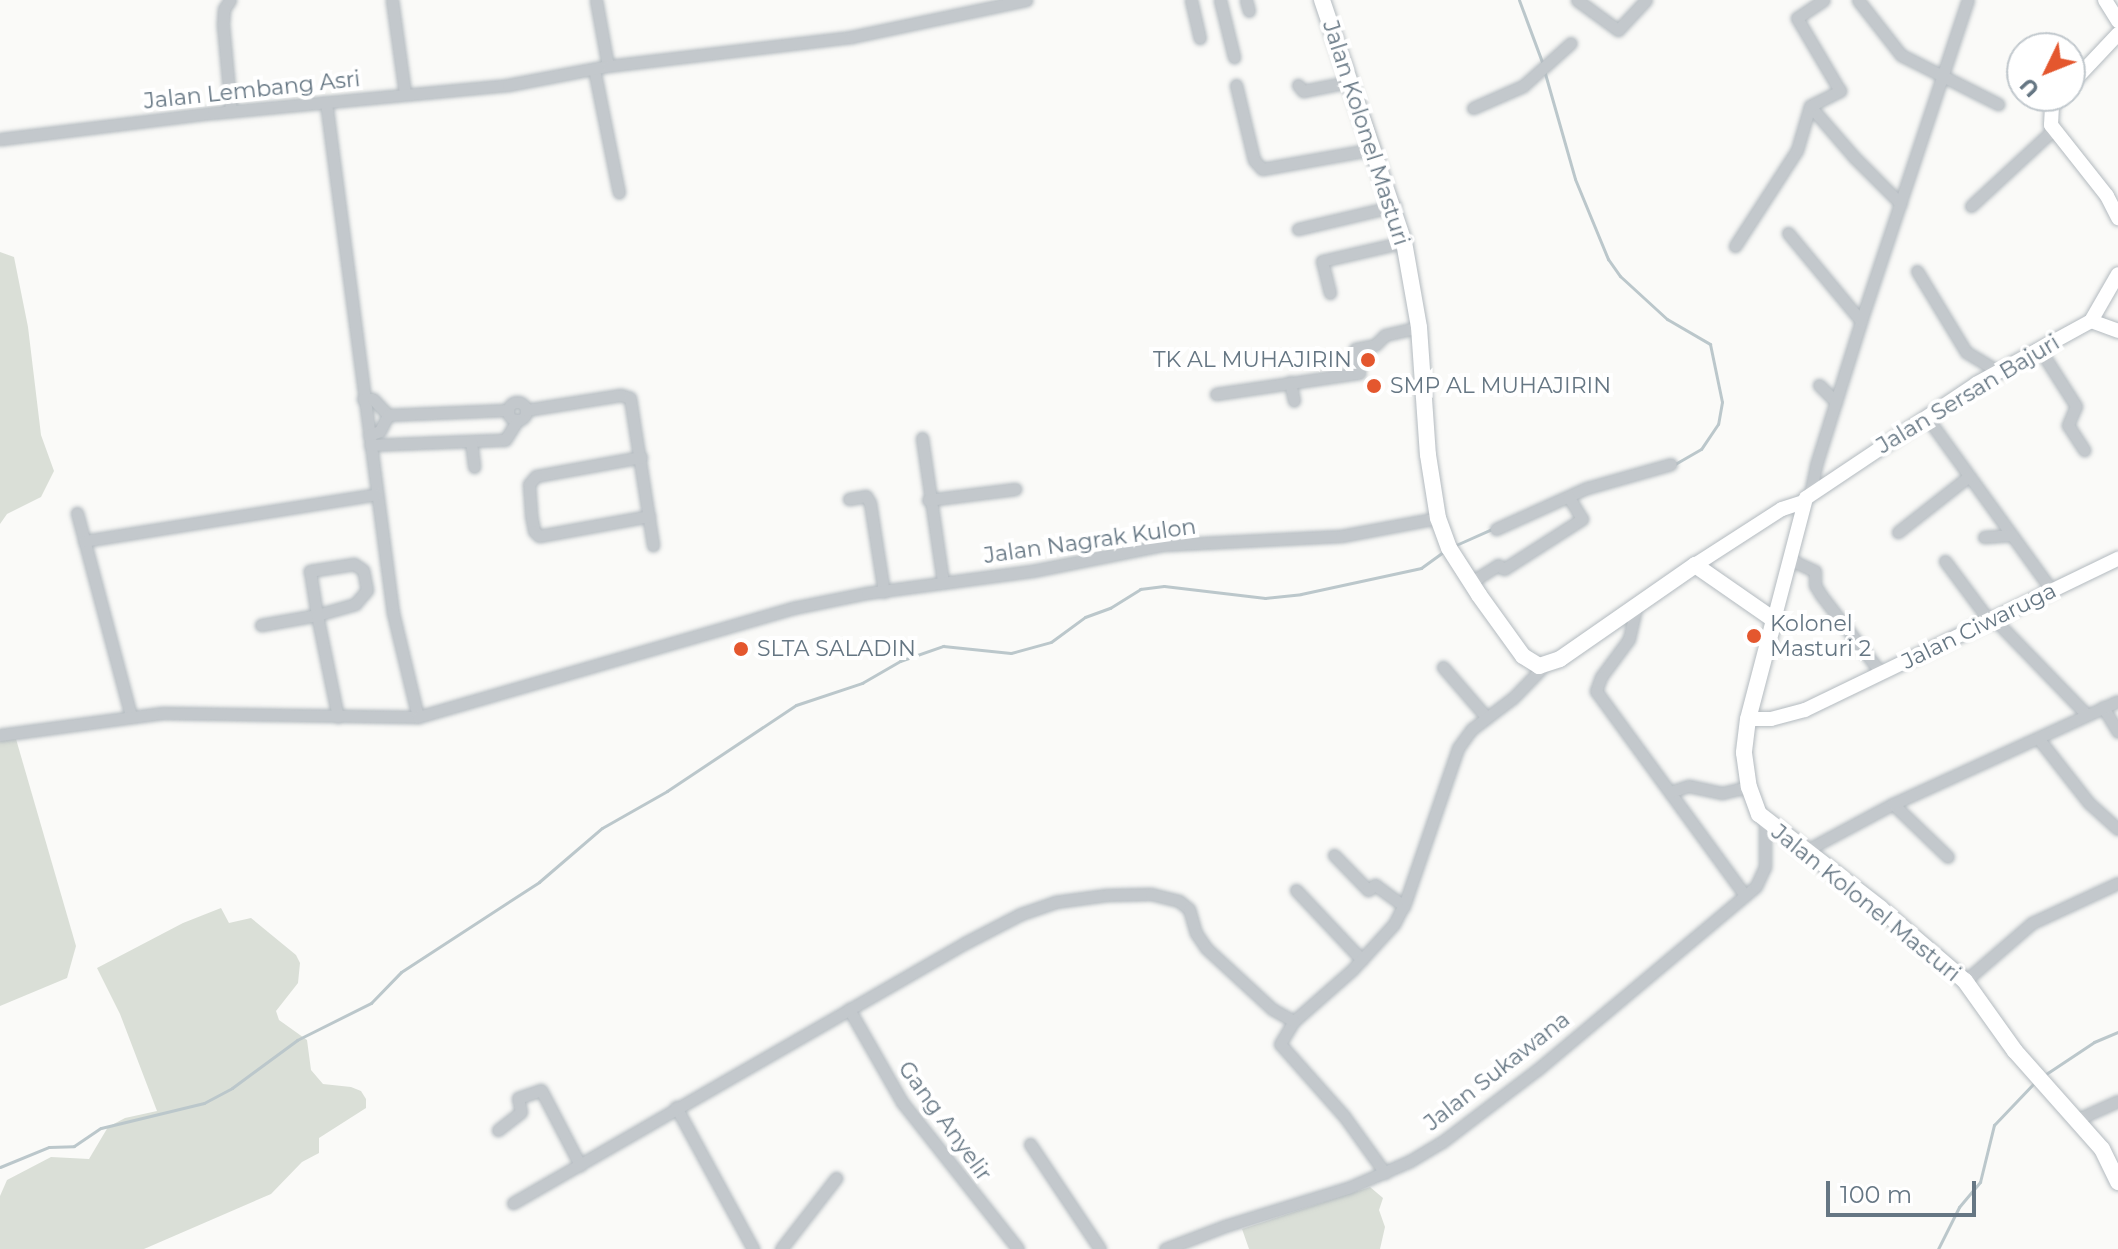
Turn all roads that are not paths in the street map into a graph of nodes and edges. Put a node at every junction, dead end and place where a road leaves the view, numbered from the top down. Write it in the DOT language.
graph roads {
  1 [pos="230,0"];
  2 [pos="392,0"];
  3 [pos="596,0"];
  4 [pos="1026,0"];
  5 [pos="1191,0"];
  6 [pos="1220,0"];
  7 [pos="1322,0"];
  8 [pos="1577,0"];
  9 [pos="1646,0"];
  10 [pos="1824,0"];
  11 [pos="1858,0"];
  12 [pos="1968,0"];
  13 [pos="2105,0"];
  14 [pos="2118,21"];
  15 [pos="2118,34"];
  16 [pos="1200,38"];
  17 [pos="1571,43"];
  18 [pos="1234,57"];
  19 [pos="608,66"];
  20 [pos="594,69"];
  21 [pos="2086,70"];
  22 [pos="1943,79"];
  23 [pos="1349,82"];
  24 [pos="1236,85"];
  25 [pos="1298,85"];
  26 [pos="405,94"];
  27 [pos="326,102"];
  28 [pos="1998,104"];
  29 [pos="1810,106"];
  30 [pos="1473,108"];
  31 [pos="231,111"];
  32 [pos="2050,112"];
  33 [pos="2053,130"];
  34 [pos="0,139"];
  35 [pos="1374,149"];
  36 [pos="619,193"];
  37 [pos="1901,204"];
  38 [pos="1395,206"];
  39 [pos="1971,206"];
  40 [pos="2118,218"];
  41 [pos="1298,229"];
  42 [pos="1788,233"];
  43 [pos="1404,242"];
  44 [pos="1735,246"];
  45 [pos="1917,271"];
  46 [pos="2118,274"];
  47 [pos="1330,293"];
  48 [pos="1861,321"];
  49 [pos="2091,321"];
  50 [pos="1419,327"];
  51 [pos="2118,331"];
  52 [pos="2039,348"];
  53 [pos="1998,371"];
  54 [pos="1290,382"];
  55 [pos="1819,385"];
  56 [pos="1216,394"];
  57 [pos="363,399"];
  58 [pos="1294,401"];
  59 [pos="1836,402"];
  60 [pos="507,410"];
  61 [pos="526,410"];
  62 [pos="388,415"];
  63 [pos="1926,416"];
  64 [pos="517,421"];
  65 [pos="922,438"];
  66 [pos="369,440"];
  67 [pos="471,441"];
  68 [pos="2084,450"];
  69 [pos="641,457"];
  70 [pos="1671,464"];
  71 [pos="474,467"];
  72 [pos="1968,477"];
  73 [pos="1015,489"];
  74 [pos="376,494"];
  75 [pos="1569,497"];
  76 [pos="1807,498"];
  77 [pos="849,499"];
  78 [pos="928,500"];
  79 [pos="77,513"];
  80 [pos="649,516"];
  81 [pos="1438,518"];
  82 [pos="1496,529"];
  83 [pos="1898,532"];
  84 [pos="2012,535"];
  85 [pos="1984,537"];
  86 [pos="84,541"];
  87 [pos="653,545"];
  88 [pos="2118,559"];
  89 [pos="1791,560"];
  90 [pos="1945,561"];
  91 [pos="1695,565"];
  92 [pos="943,582"];
  93 [pos="1471,582"];
  94 [pos="2052,591"];
  95 [pos="884,592"];
  96 [pos="1637,602"];
  97 [pos="317,615"];
  98 [pos="1774,620"];
  99 [pos="1993,622"];
  100 [pos="261,625"];
  101 [pos="1544,666"];
  102 [pos="1443,667"];
  103 [pos="1881,673"];
  104 [pos="2118,701"];
  105 [pos="2103,707"];
  106 [pos="2087,715"];
  107 [pos="131,716"];
  108 [pos="338,717"];
  109 [pos="418,717"];
  110 [pos="1487,718"];
  111 [pos="1748,719"];
  112 [pos="2118,732"];
  113 [pos="0,735"];
  114 [pos="2038,738"];
  115 [pos="1749,787"];
  116 [pos="1670,792"];
  117 [pos="1893,804"];
  118 [pos="1765,822"];
  119 [pos="2118,829"];
  120 [pos="1803,852"];
  121 [pos="1334,855"];
  122 [pos="1948,857"];
  123 [pos="2118,883"];
  124 [pos="1296,890"];
  125 [pos="1745,895"];
  126 [pos="1404,906"];
  127 [pos="1362,960"];
  128 [pos="1965,981"];
  129 [pos="849,1009"];
  130 [pos="1294,1021"];
  131 [pos="2118,1101"];
  132 [pos="676,1107"];
  133 [pos="2078,1119"];
  134 [pos="498,1130"];
  135 [pos="1030,1144"];
  136 [pos="580,1165"];
  137 [pos="1385,1173"];
  138 [pos="836,1178"];
  139 [pos="2118,1182"];
  140 [pos="513,1203"];
  141 [pos="753,1249"];
  142 [pos="781,1249"];
  143 [pos="1018,1249"];
  144 [pos="1100,1249"];
  145 [pos="1165,1249"];
  1 -- 31 [label="street"];
  2 -- 26 [label="street"];
  3 -- 19 [label="street"];
  4 -- 19 [label="street, Jalan Lembang Asri"];
  5 -- 16 [label="street"];
  6 -- 18 [label="street"];
  7 -- 23 [label="main road, Jalan Kolonel Masturi"];
  8 -- 9 [label="street"];
  10 -- 29 [label="street"];
  11 -- 22 [label="street"];
  12 -- 22 [label="street"];
  13 -- 14 [label="main road"];
  15 -- 21 [label="main road"];
  17 -- 30 [label="street"];
  19 -- 20 [label="street, Jalan Lembang Asri"];
  20 -- 26 [label="street, Jalan Lembang Asri"];
  20 -- 36 [label="street"];
  22 -- 28 [label="street"];
  22 -- 37 [label="street"];
  23 -- 25 [label="street"];
  23 -- 35 [label="main road, Jalan Kolonel Masturi"];
  24 -- 35 [label="street"];
  26 -- 27 [label="street, Jalan Lembang Asri"];
  27 -- 31 [label="street, Jalan Lembang Asri"];
  27 -- 57 [label="street"];
  29 -- 37 [label="street"];
  29 -- 44 [label="street"];
  31 -- 34 [label="street, Jalan Lembang Asri"];
  32 -- 33 [label="main road"];
  33 -- 39 [label="street"];
  33 -- 40 [label="main road"];
  35 -- 38 [label="main road, Jalan Kolonel Masturi"];
  37 -- 48 [label="street"];
  38 -- 41 [label="street"];
  38 -- 43 [label="main road, Jalan Kolonel Masturi"];
  42 -- 48 [label="street"];
  43 -- 47 [label="street"];
  43 -- 50 [label="main road, Jalan Kolonel Masturi"];
  45 -- 53 [label="street"];
  46 -- 49 [label="main road"];
  48 -- 59 [label="street"];
  49 -- 51 [label="main road"];
  49 -- 52 [label="main road, Jalan Sersan Bajuri"];
  50 -- 54 [label="street"];
  50 -- 81 [label="main road, Jalan Kolonel Masturi"];
  52 -- 53 [label="main road, Jalan Sersan Bajuri"];
  52 -- 68 [label="street"];
  53 -- 63 [label="main road, Jalan Sersan Bajuri"];
  54 -- 56 [label="street"];
  54 -- 58 [label="street"];
  55 -- 59 [label="street"];
  57 -- 62 [label="street"];
  57 -- 66 [label="street"];
  59 -- 76 [label="street"];
  60 -- 61 [label="street"];
  60 -- 62 [label="street"];
  60 -- 64 [label="street"];
  61 -- 64 [label="street"];
  61 -- 69 [label="street"];
  62 -- 66 [label="street"];
  63 -- 72 [label="street"];
  63 -- 76 [label="main road, Jalan Sersan Bajuri"];
  64 -- 67 [label="street"];
  65 -- 78 [label="street"];
  66 -- 67 [label="street"];
  66 -- 74 [label="street"];
  67 -- 71 [label="street"];
  69 -- 80 [label="street"];
  69 -- 80 [label="street"];
  70 -- 75 [label="street"];
  72 -- 83 [label="street"];
  72 -- 84 [label="street"];
  73 -- 78 [label="street"];
  74 -- 86 [label="street"];
  74 -- 109 [label="street"];
  75 -- 82 [label="street"];
  75 -- 93 [label="street"];
  76 -- 89 [label="main road"];
  76 -- 91 [label="main road, Jalan Sersan Bajuri"];
  77 -- 95 [label="street"];
  78 -- 92 [label="street"];
  79 -- 86 [label="street"];
  80 -- 87 [label="street"];
  81 -- 92 [label="street, Jalan Nagrak Kulon"];
  81 -- 93 [label="main road, Jalan Kolonel Masturi"];
  84 -- 85 [label="street"];
  84 -- 94 [label="street"];
  86 -- 107 [label="street"];
  88 -- 94 [label="main road, Jalan Ciwaruga"];
  89 -- 98 [label="main road"];
  89 -- 103 [label="street"];
  90 -- 99 [label="street"];
  91 -- 96 [label="main road"];
  91 -- 98 [label="main road"];
  92 -- 95 [label="street, Jalan Nagrak Kulon"];
  93 -- 101 [label="main road, Jalan Kolonel Masturi"];
  94 -- 99 [label="main road, Jalan Ciwaruga"];
  95 -- 109 [label="street, Jalan Nagrak Kulon"];
  96 -- 101 [label="main road"];
  96 -- 116 [label="street"];
  97 -- 97 [label="street"];
  97 -- 100 [label="street"];
  97 -- 108 [label="street"];
  98 -- 111 [label="main road, Jalan Kolonel Masturi"];
  99 -- 103 [label="main road, Jalan Ciwaruga"];
  99 -- 106 [label="street"];
  101 -- 110 [label="street"];
  102 -- 110 [label="street"];
  103 -- 111 [label="main road, Jalan Ciwaruga"];
  104 -- 105 [label="street"];
  105 -- 106 [label="street"];
  105 -- 112 [label="street"];
  106 -- 114 [label="street"];
  107 -- 108 [label="street, Jalan Nagrak Kulon"];
  107 -- 113 [label="street, Jalan Nagrak Kulon"];
  108 -- 109 [label="street, Jalan Nagrak Kulon"];
  110 -- 126 [label="street"];
  111 -- 115 [label="main road, Jalan Kolonel Masturi"];
  114 -- 117 [label="street"];
  114 -- 119 [label="street"];
  115 -- 116 [label="street"];
  115 -- 118 [label="main road, Jalan Kolonel Masturi"];
  116 -- 125 [label="street"];
  117 -- 120 [label="street"];
  117 -- 122 [label="street"];
  118 -- 120 [label="main road, Jalan Kolonel Masturi"];
  118 -- 125 [label="street, Jalan Sukawana"];
  120 -- 128 [label="main road, Jalan Kolonel Masturi"];
  121 -- 126 [label="street"];
  123 -- 128 [label="street"];
  124 -- 127 [label="street"];
  125 -- 137 [label="street, Jalan Sukawana"];
  126 -- 127 [label="street"];
  127 -- 130 [label="street"];
  128 -- 133 [label="main road, Jalan Kolonel Masturi"];
  129 -- 130 [label="street"];
  129 -- 132 [label="street"];
  129 -- 143 [label="street, Gang Anyelir"];
  130 -- 137 [label="street"];
  131 -- 133 [label="street"];
  132 -- 136 [label="street"];
  132 -- 141 [label="street"];
  133 -- 139 [label="main road, Jalan Kolonel Masturi"];
  134 -- 136 [label="street"];
  135 -- 144 [label="street"];
  136 -- 140 [label="street"];
  137 -- 145 [label="street, Jalan Sukawana"];
  138 -- 142 [label="street"];
}
